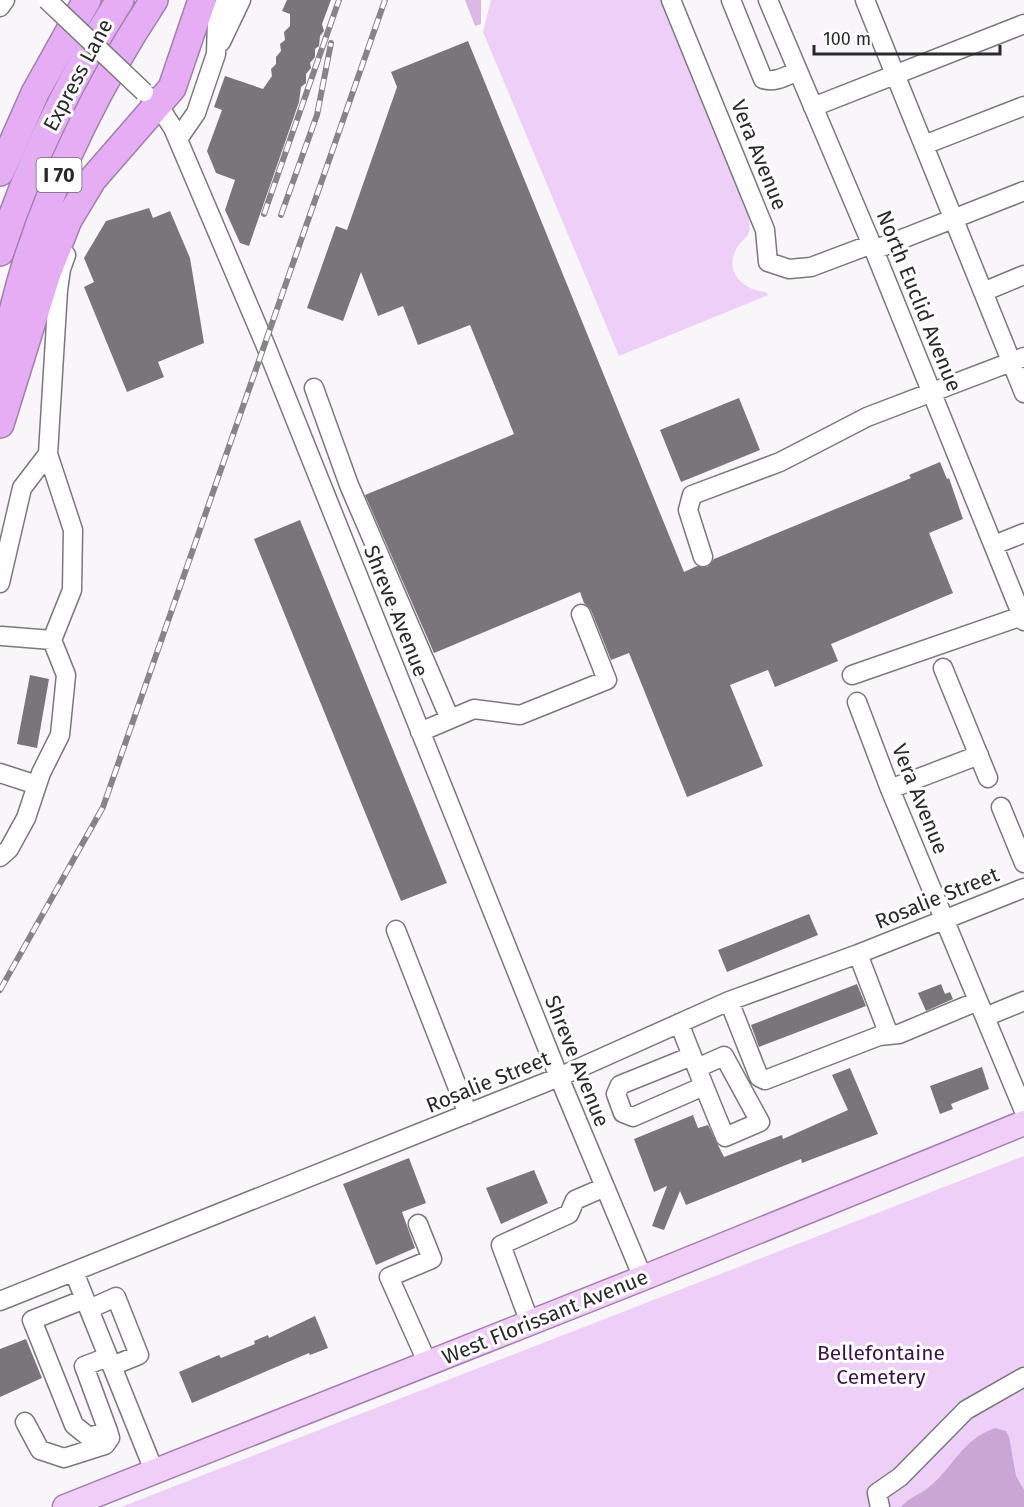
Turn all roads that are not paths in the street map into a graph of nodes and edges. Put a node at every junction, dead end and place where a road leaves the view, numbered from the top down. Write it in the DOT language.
graph roads {
  1 [pos="5,0"];
  2 [pos="47,0"];
  3 [pos="87,0"];
  4 [pos="120,0"];
  5 [pos="154,0"];
  6 [pos="202,0"];
  7 [pos="225,0"];
  8 [pos="241,0"];
  9 [pos="671,0"];
  10 [pos="731,0"];
  11 [pos="768,0"];
  12 [pos="865,0"];
  13 [pos="0,7"];
  14 [pos="1024,24"];
  15 [pos="216,54"];
  16 [pos="798,71"];
  17 [pos="896,74"];
  18 [pos="151,99"];
  19 [pos="1024,106"];
  20 [pos="813,107"];
  21 [pos="178,139"];
  22 [pos="924,145"];
  23 [pos="0,172"];
  24 [pos="1024,191"];
  25 [pos="953,219"];
  26 [pos="873,247"];
  27 [pos="0,252"];
  28 [pos="1024,275"];
  29 [pos="983,292"];
  30 [pos="1018,360"];
  31 [pos="0,365"];
  32 [pos="314,388"];
  33 [pos="933,393"];
  34 [pos="1024,393"];
  35 [pos="0,424"];
  36 [pos="48,453"];
  37 [pos="1024,533"];
  38 [pos="994,545"];
  39 [pos="703,557"];
  40 [pos="0,583"];
  41 [pos="581,614"];
  42 [pos="1023,618"];
  43 [pos="1,639"];
  44 [pos="52,640"];
  45 [pos="943,668"];
  46 [pos="852,675"];
  47 [pos="857,702"];
  48 [pos="450,719"];
  49 [pos="420,732"];
  50 [pos="979,755"];
  51 [pos="0,773"];
  52 [pos="988,778"];
  53 [pos="37,785"];
  54 [pos="891,789"];
  55 [pos="1001,807"];
  56 [pos="0,857"];
  57 [pos="1024,863"];
  58 [pos="1024,888"];
  59 [pos="944,918"];
  60 [pos="396,930"];
  61 [pos="858,954"];
  62 [pos="729,1001"];
  63 [pos="1024,1001"];
  64 [pos="982,1009"];
  65 [pos="679,1023"];
  66 [pos="889,1035"];
  67 [pos="695,1062"];
  68 [pos="559,1077"];
  69 [pos="704,1086"];
  70 [pos="1024,1111"];
  71 [pos="468,1114"];
  72 [pos="1024,1123"];
  73 [pos="605,1187"];
  74 [pos="418,1224"];
  75 [pos="74,1272"];
  76 [pos="643,1278"];
  77 [pos="0,1301"];
  78 [pos="87,1304"];
  79 [pos="530,1323"];
  80 [pos="110,1362"];
  81 [pos="428,1364"];
  82 [pos="1024,1377"];
  83 [pos="25,1422"];
  84 [pos="108,1431"];
  85 [pos="155,1473"];
  86 [pos="92,1502"];
  87 [pos="65,1507"];
  88 [pos="880,1507"];
  1 -- 13 [label="street"];
  2 -- 18 [label="street, Shreve Avenue, bridge"];
  3 -- 23 [label="highway, I 70"];
  4 -- 27 [label="highway, Express Lane"];
  5 -- 31 [label="highway, I 70"];
  6 -- 18 [label="highway"];
  7 -- 15 [label="street"];
  8 -- 15 [label="street"];
  9 -- 26 [label="street, Vera Avenue"];
  10 -- 16 [label="street"];
  11 -- 16 [label="street, North Euclid Avenue"];
  12 -- 17 [label="street"];
  14 -- 17 [label="street"];
  15 -- 21 [label="street"];
  16 -- 20 [label="street, North Euclid Avenue"];
  17 -- 20 [label="street"];
  17 -- 22 [label="street"];
  18 -- 21 [label="street, Shreve Avenue"];
  18 -- 35 [label="highway"];
  18 -- 36 [label="street"];
  19 -- 22 [label="street"];
  20 -- 26 [label="street, North Euclid Avenue"];
  21 -- 49 [label="street, Shreve Avenue"];
  22 -- 25 [label="street"];
  24 -- 25 [label="street"];
  25 -- 26 [label="street"];
  25 -- 29 [label="street"];
  26 -- 33 [label="street, North Euclid Avenue"];
  28 -- 29 [label="street"];
  29 -- 30 [label="street"];
  30 -- 33 [label="street"];
  30 -- 34 [label="street"];
  32 -- 48 [label="street"];
  33 -- 38 [label="street, North Euclid Avenue"];
  33 -- 39 [label="street"];
  36 -- 40 [label="street"];
  36 -- 44 [label="street"];
  37 -- 38 [label="street"];
  38 -- 42 [label="street, North Euclid Avenue"];
  41 -- 48 [label="street"];
  42 -- 46 [label="street"];
  43 -- 44 [label="street"];
  44 -- 53 [label="street"];
  45 -- 50 [label="street"];
  47 -- 54 [label="street, Vera Avenue"];
  48 -- 49 [label="street"];
  49 -- 68 [label="street, Shreve Avenue"];
  50 -- 52 [label="street"];
  50 -- 54 [label="street"];
  51 -- 53 [label="street"];
  53 -- 56 [label="street"];
  54 -- 59 [label="street, Vera Avenue"];
  55 -- 57 [label="street"];
  58 -- 59 [label="street, Rosalie Street"];
  59 -- 61 [label="street, Rosalie Street"];
  59 -- 64 [label="street, Vera Avenue"];
  60 -- 71 [label="street"];
  61 -- 62 [label="street, Rosalie Street"];
  61 -- 66 [label="street"];
  62 -- 65 [label="street, Rosalie Street"];
  62 -- 66 [label="street"];
  63 -- 64 [label="street"];
  64 -- 66 [label="street"];
  64 -- 70 [label="street, Vera Avenue"];
  65 -- 67 [label="street"];
  65 -- 68 [label="street, Rosalie Street"];
  67 -- 69 [label="street"];
  67 -- 69 [label="street"];
  67 -- 69 [label="street"];
  68 -- 71 [label="street, Rosalie Street"];
  68 -- 73 [label="street, Shreve Avenue"];
  71 -- 75 [label="street, Rosalie Street"];
  72 -- 76 [label="main road, West Florissant Avenue"];
  73 -- 76 [label="street, Shreve Avenue"];
  73 -- 79 [label="street"];
  74 -- 81 [label="street"];
  75 -- 77 [label="street, Rosalie Street"];
  75 -- 78 [label="street"];
  76 -- 79 [label="main road, West Florissant Avenue"];
  78 -- 80 [label="street"];
  78 -- 80 [label="street"];
  78 -- 84 [label="street"];
  79 -- 81 [label="main road, West Florissant Avenue"];
  80 -- 84 [label="street"];
  80 -- 85 [label="street"];
  81 -- 85 [label="main road, West Florissant Avenue"];
  82 -- 88 [label="street"];
  83 -- 84 [label="street"];
  85 -- 86 [label="main road, West Florissant Avenue"];
  86 -- 87 [label="main road, West Florissant Avenue"];
}
